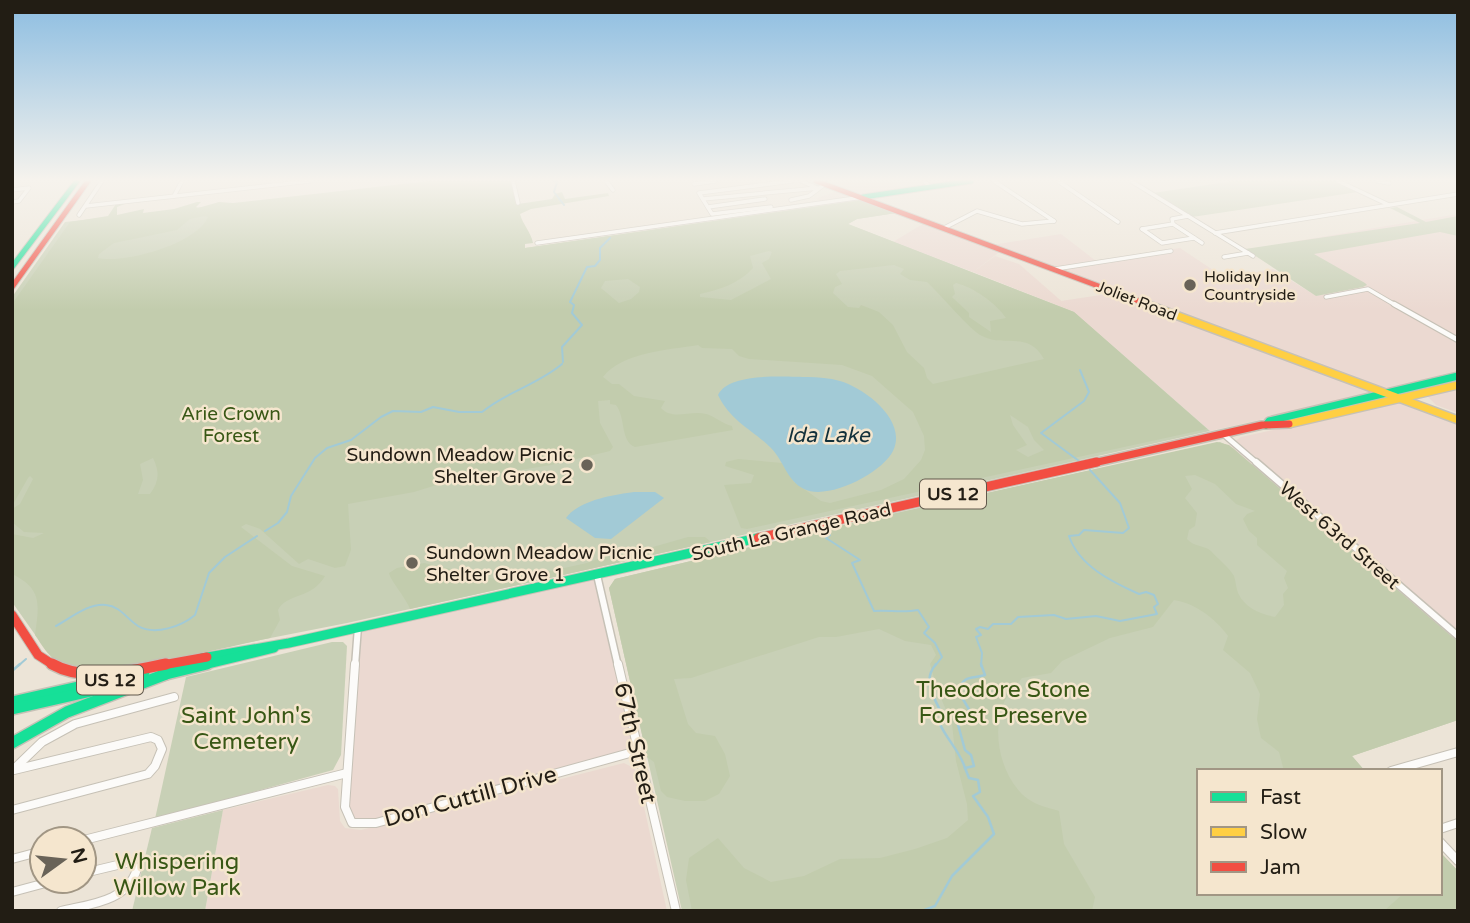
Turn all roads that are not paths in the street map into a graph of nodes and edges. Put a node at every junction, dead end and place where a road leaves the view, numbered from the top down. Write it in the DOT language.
graph roads {
  1 [pos="40,224"];
  2 [pos="45,224"];
  3 [pos="57,224"];
  4 [pos="668,224"];
  5 [pos="935,224"];
  6 [pos="952,224"];
  7 [pos="1173,224"];
  8 [pos="1201,224"];
  9 [pos="1270,224"];
  10 [pos="944,228"];
  11 [pos="1215,233"];
  12 [pos="1194,238"];
  13 [pos="31,242"];
  14 [pos="537,243"];
  15 [pos="1202,243"];
  16 [pos="1171,251"];
  17 [pos="1224,257"];
  18 [pos="12,267"];
  19 [pos="1055,269"];
  20 [pos="12,286"];
  21 [pos="1368,289"];
  22 [pos="1326,296"];
  23 [pos="1458,340"];
  24 [pos="1458,376"];
  25 [pos="1458,385"];
  26 [pos="1387,394"];
  27 [pos="1422,394"];
  28 [pos="1400,398"];
  29 [pos="1446,415"];
  30 [pos="1458,419"];
  31 [pos="1266,425"];
  32 [pos="1223,434"];
  33 [pos="597,575"];
  34 [pos="12,615"];
  35 [pos="358,627"];
  36 [pos="1458,636"];
  37 [pos="289,643"];
  38 [pos="207,657"];
  39 [pos="166,674"];
  40 [pos="174,697"];
  41 [pos="12,702"];
  42 [pos="12,709"];
  43 [pos="12,743"];
  44 [pos="637,751"];
  45 [pos="1458,752"];
  46 [pos="1398,769"];
  47 [pos="13,771"];
  48 [pos="347,773"];
  49 [pos="12,810"];
  50 [pos="98,836"];
  51 [pos="1442,844"];
  52 [pos="1458,861"];
  53 [pos="98,870"];
  54 [pos="61,911"];
  55 [pos="676,911"];
  1 -- 13 [label="main road"];
  2 -- 13 [label="main road"];
  3 -- 20 [label="main road"];
  4 -- 14 [label="street"];
  5 -- 10 [label="main road, Joliet Road"];
  6 -- 10 [label="street"];
  7 -- 12 [label="street"];
  7 -- 12 [label="street"];
  8 -- 11 [label="street"];
  9 -- 11 [label="street"];
  10 -- 19 [label="main road, Joliet Road"];
  11 -- 17 [label="street"];
  12 -- 15 [label="street"];
  13 -- 18 [label="main road"];
  16 -- 19 [label="street"];
  19 -- 26 [label="main road, Joliet Road"];
  21 -- 22 [label="street"];
  21 -- 23 [label="street"];
  24 -- 26 [label="main road, South La Grange Road / US 12"];
  25 -- 27 [label="main road, South La Grange Road / US 12"];
  26 -- 28 [label="main road, Joliet Road"];
  26 -- 31 [label="main road, South La Grange Road / US 12"];
  27 -- 28 [label="main road, South La Grange Road / US 12"];
  27 -- 29 [label="main road"];
  28 -- 29 [label="main road, Joliet Road"];
  28 -- 31 [label="main road, South La Grange Road / US 12"];
  29 -- 30 [label="main road, Joliet Road"];
  31 -- 32 [label="main road, South La Grange Road / US 12"];
  32 -- 33 [label="main road, South La Grange Road / US 12"];
  32 -- 36 [label="street, West 63rd Street"];
  33 -- 35 [label="main road, South La Grange Road / US 12"];
  33 -- 44 [label="street, 67th Street"];
  34 -- 38 [label="main road"];
  35 -- 37 [label="main road, US 12"];
  35 -- 48 [label="street"];
  37 -- 38 [label="main road, US 12"];
  37 -- 39 [label="main road, US 12"];
  38 -- 41 [label="main road, US 12"];
  39 -- 42 [label="main road, US 12"];
  39 -- 43 [label="main road"];
  40 -- 47 [label="street"];
  44 -- 48 [label="street, Don Cuttill Drive"];
  44 -- 55 [label="street, 67th Street"];
  45 -- 46 [label="street"];
  47 -- 49 [label="street"];
  48 -- 50 [label="street"];
  51 -- 52 [label="street"];
  53 -- 54 [label="street"];
}
